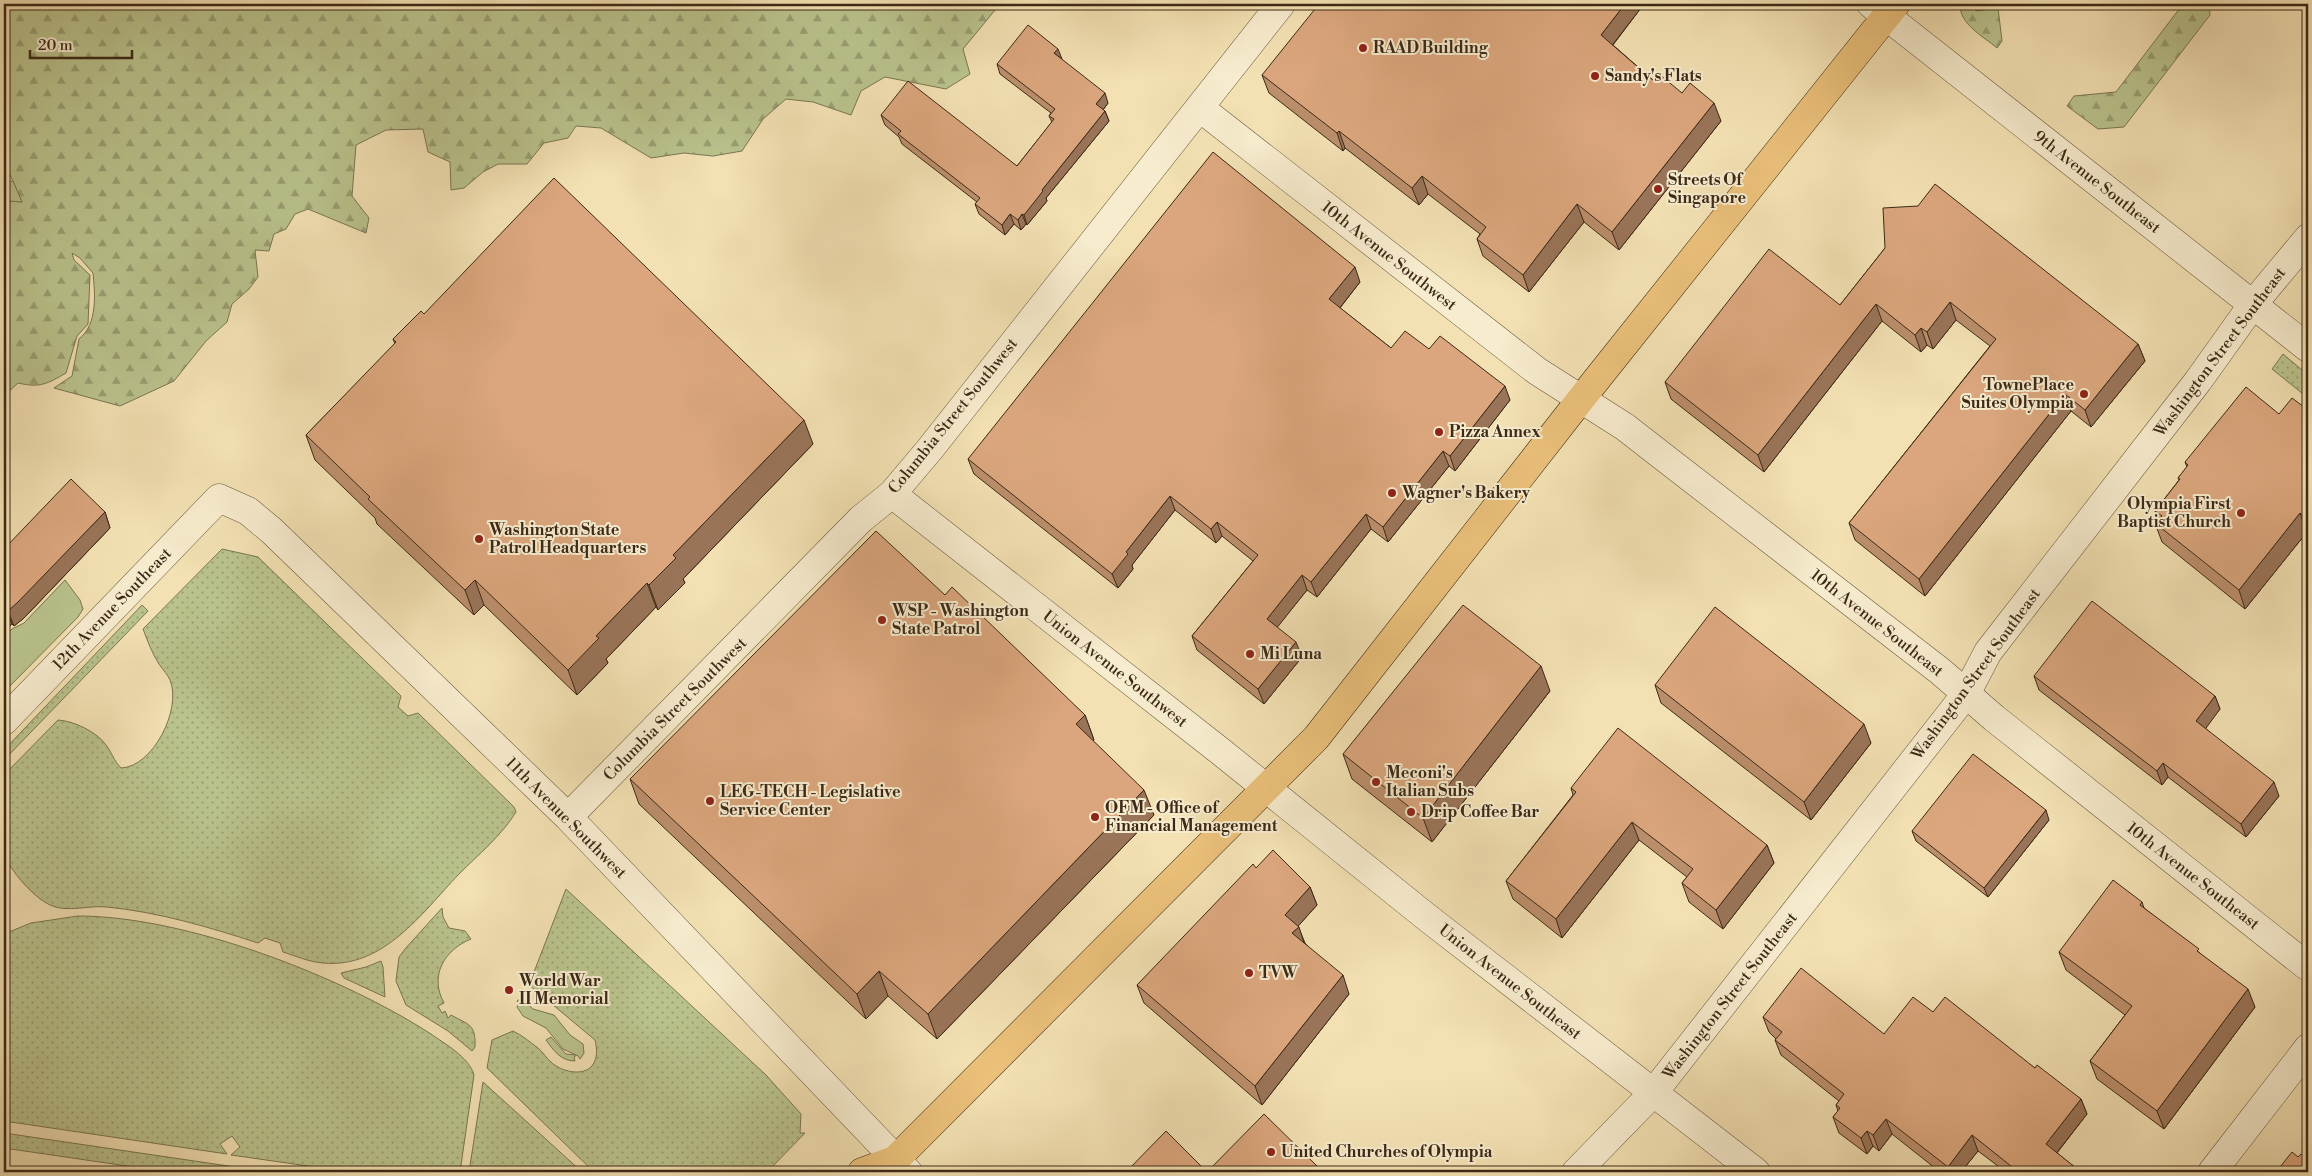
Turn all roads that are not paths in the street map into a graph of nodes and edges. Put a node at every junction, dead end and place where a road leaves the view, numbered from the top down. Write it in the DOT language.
graph roads {
  1 [pos="1281,4"];
  2 [pos="1885,8"];
  3 [pos="1200,108"];
  4 [pos="2308,238"];
  5 [pos="2253,304"];
  6 [pos="2308,348"];
  7 [pos="1581,399"];
  8 [pos="892,494"];
  9 [pos="219,498"];
  10 [pos="1966,694"];
  11 [pos="4,721"];
  12 [pos="1266,789"];
  13 [pos="568,817"];
  14 [pos="2308,967"];
  15 [pos="2308,1048"];
  16 [pos="1654,1092"];
  17 [pos="897,1168"];
  18 [pos="862,1172"];
  19 [pos="1576,1172"];
  20 [pos="1756,1172"];
  21 [pos="2212,1172"];
  1 -- 3 [label="street, Columbia Street Southwest"];
  2 -- 5 [label="street, 9th Avenue Southeast"];
  2 -- 7 [label="main road"];
  3 -- 7 [label="street, 10th Avenue Southwest"];
  3 -- 8 [label="street, Columbia Street Southwest"];
  4 -- 5 [label="street, Washington Street Southeast"];
  5 -- 6 [label="street, 9th Avenue Southeast"];
  5 -- 10 [label="street, Washington Street Southeast"];
  7 -- 10 [label="street, 10th Avenue Southeast"];
  7 -- 12 [label="main road"];
  8 -- 12 [label="street, Union Avenue Southwest"];
  8 -- 13 [label="street, Columbia Street Southwest"];
  9 -- 11 [label="street, 12th Avenue Southeast"];
  9 -- 13 [label="street, 11th Avenue Southwest"];
  10 -- 14 [label="street, 10th Avenue Southeast"];
  10 -- 16 [label="street, Washington Street Southeast"];
  12 -- 16 [label="street, Union Avenue Southeast"];
  12 -- 17 [label="main road"];
  13 -- 17 [label="street, 11th Avenue Southwest"];
  15 -- 21 [label="street"];
  16 -- 19 [label="street, Washington Street Southeast"];
  16 -- 20 [label="street, Union Avenue Southeast"];
  17 -- 18 [label="main road"];
}
